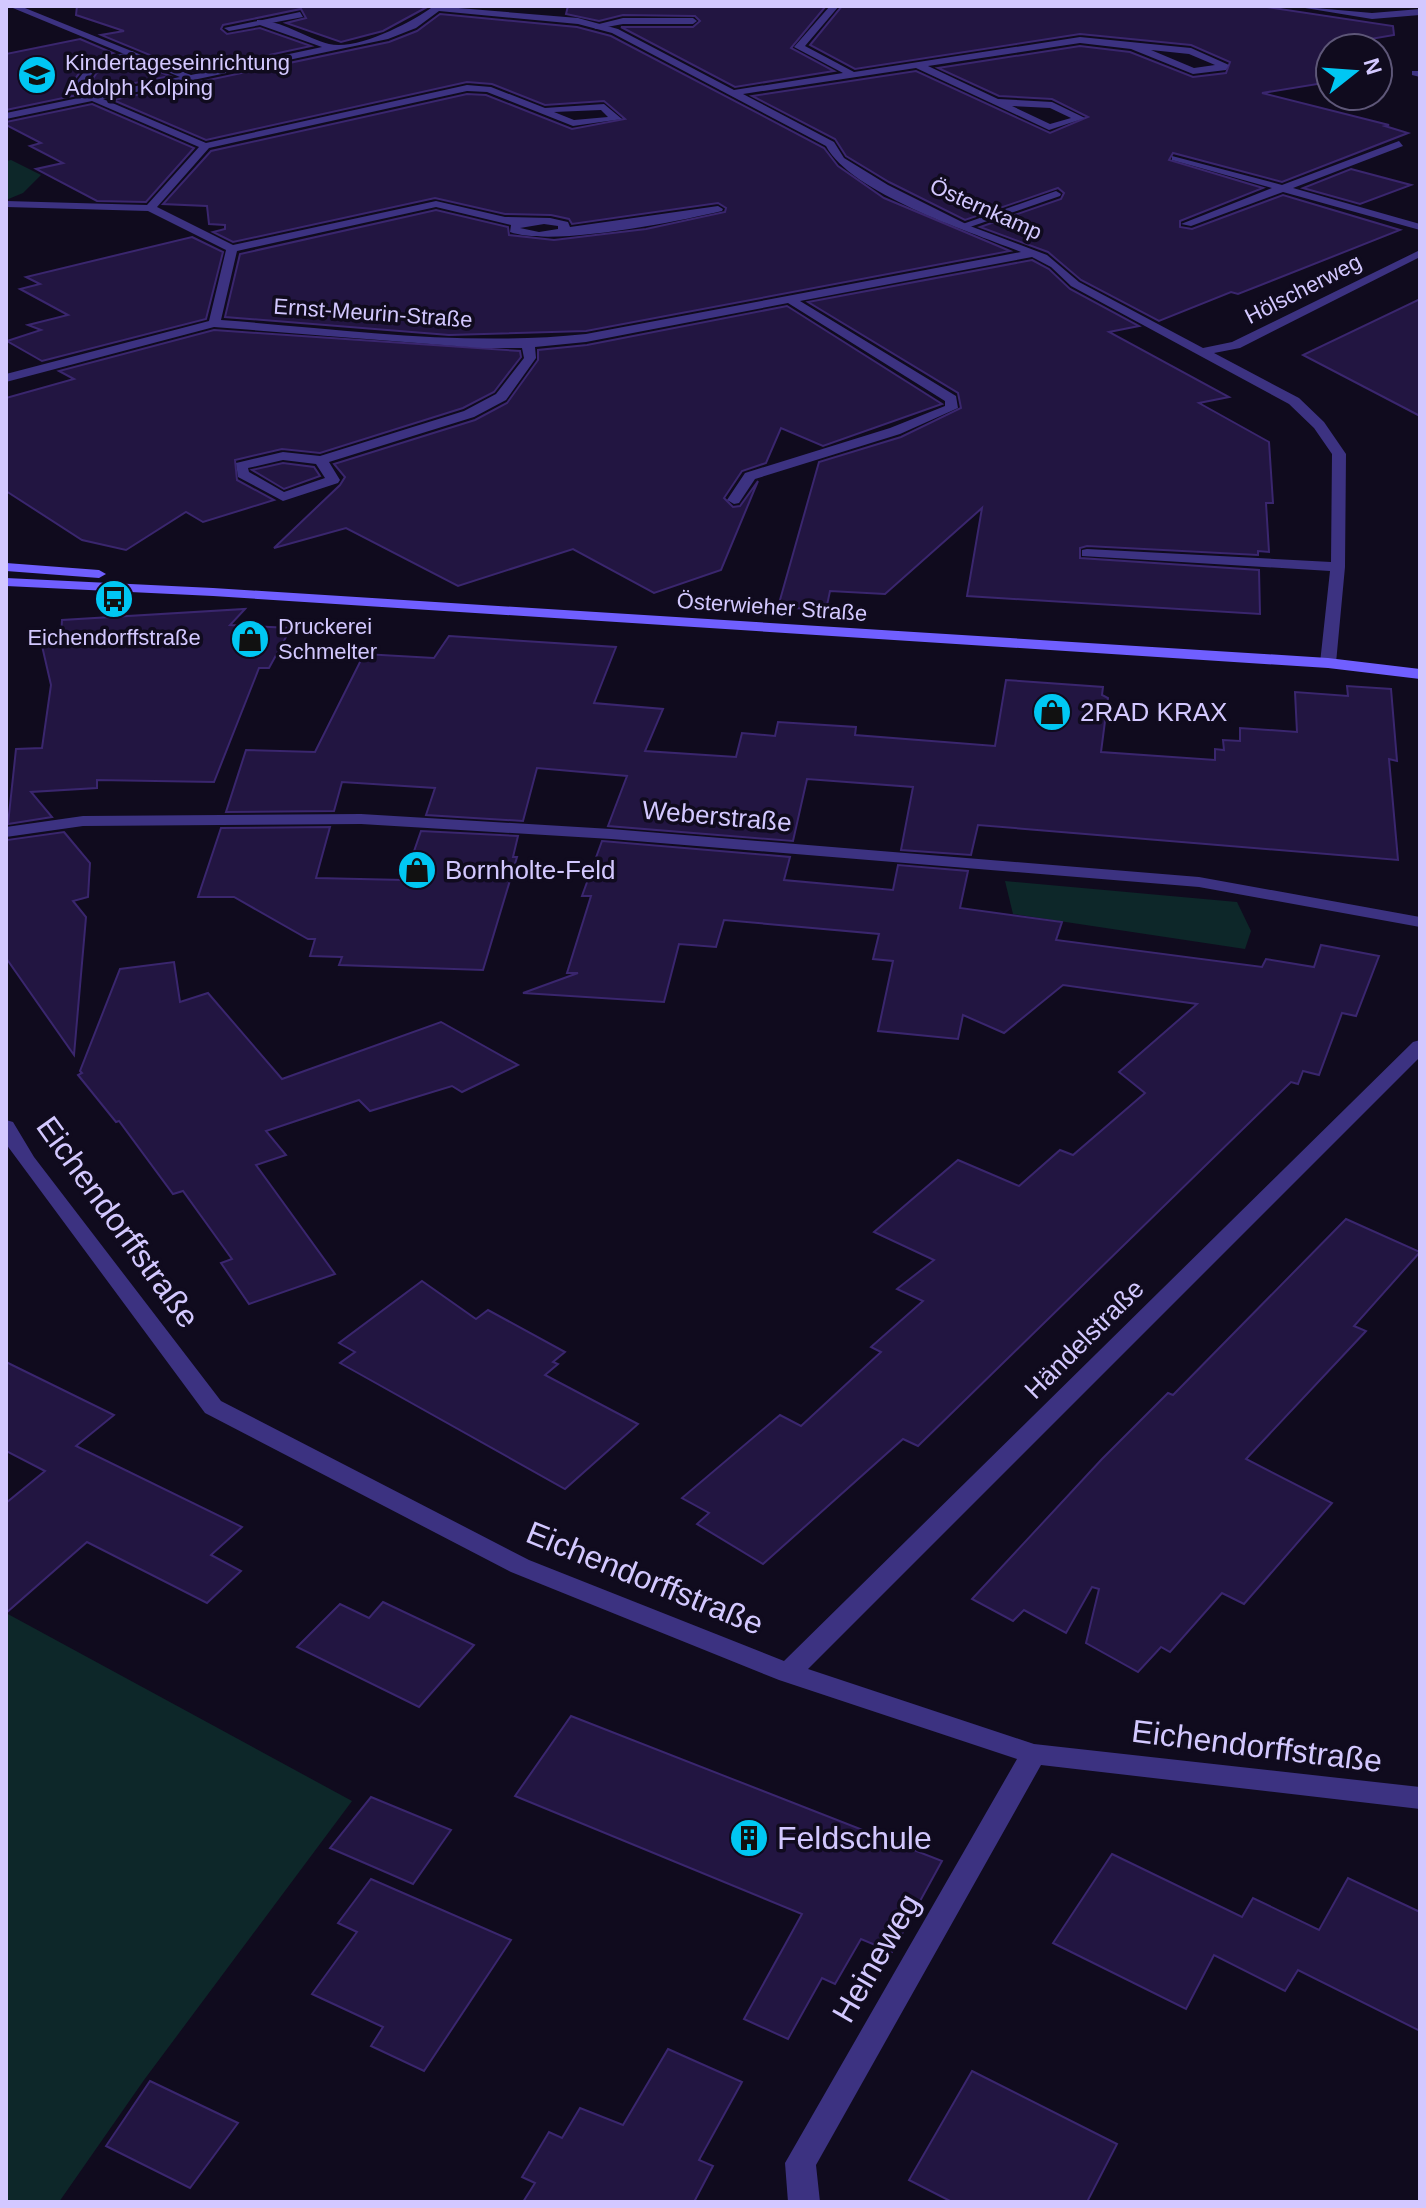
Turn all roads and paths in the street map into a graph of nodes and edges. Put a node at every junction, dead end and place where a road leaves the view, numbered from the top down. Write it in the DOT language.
graph roads {
  1 [pos="12,6"];
  2 [pos="835,6"];
  3 [pos="979,6"];
  4 [pos="1297,6"];
  5 [pos="440,7"];
  6 [pos="991,10"];
  7 [pos="1420,12"];
  8 [pos="300,15"];
  9 [pos="693,21"];
  10 [pos="260,22"];
  11 [pos="596,26"];
  12 [pos="229,28"];
  13 [pos="1133,46"];
  14 [pos="332,48"];
  15 [pos="133,54"];
  16 [pos="918,65"];
  17 [pos="851,74"];
  18 [pos="191,78"];
  19 [pos="733,93"];
  20 [pos="105,96"];
  21 [pos="93,98"];
  22 [pos="995,102"];
  23 [pos="545,109"];
  24 [pos="6,116"];
  25 [pos="1399,144"];
  26 [pos="205,146"];
  27 [pos="1176,158"];
  28 [pos="1283,188"];
  29 [pos="1056,194"];
  30 [pos="6,204"];
  31 [pos="150,208"];
  32 [pos="718,209"];
  33 [pos="1187,224"];
  34 [pos="963,226"];
  35 [pos="1420,227"];
  36 [pos="232,249"];
  37 [pos="1033,253"];
  38 [pos="1420,253"];
  39 [pos="789,299"];
  40 [pos="214,323"];
  41 [pos="528,344"];
  42 [pos="1200,352"];
  43 [pos="6,378"];
  44 [pos="321,460"];
  45 [pos="734,500"];
  46 [pos="1087,553"];
  47 [pos="6,567"];
  48 [pos="1338,567"];
  49 [pos="6,582"];
  50 [pos="213,592"];
  51 [pos="1420,659"];
  52 [pos="1328,663"];
  53 [pos="1420,674"];
  54 [pos="6,832"];
  55 [pos="1420,922"];
  56 [pos="1420,1046"];
  57 [pos="6,1126"];
  58 [pos="16,1162"];
  59 [pos="788,1673"];
  60 [pos="1034,1754"];
  61 [pos="1420,1798"];
  62 [pos="804,2202"];
  1 -- 15 [label="street"];
  2 -- 17 [label="street"];
  3 -- 6 [label="street"];
  4 -- 7 [label="street"];
  5 -- 11 [label="street, Östernkamp"];
  5 -- 14 [label="street"];
  8 -- 10 [label="street"];
  9 -- 11 [label="street"];
  10 -- 12 [label="street"];
  10 -- 14 [label="street"];
  11 -- 19 [label="street, Östernkamp"];
  13 -- 13 [label="street"];
  13 -- 16 [label="street"];
  14 -- 18 [label="street"];
  15 -- 18 [label="street"];
  15 -- 20 [label="street"];
  16 -- 17 [label="street"];
  16 -- 22 [label="street"];
  17 -- 19 [label="street"];
  18 -- 20 [label="street"];
  19 -- 34 [label="street, Östernkamp"];
  20 -- 21 [label="street"];
  21 -- 24 [label="street"];
  21 -- 26 [label="street"];
  22 -- 22 [label="street"];
  23 -- 23 [label="street"];
  23 -- 26 [label="street"];
  25 -- 28 [label="street"];
  26 -- 31 [label="street"];
  27 -- 28 [label="street, Hölscherweg"];
  28 -- 33 [label="street"];
  28 -- 35 [label="street, Hölscherweg"];
  29 -- 34 [label="street"];
  30 -- 31 [label="street"];
  31 -- 36 [label="street"];
  32 -- 36 [label="street"];
  34 -- 37 [label="street, Östernkamp"];
  36 -- 40 [label="street"];
  37 -- 39 [label="street, Ernst-Meurin-Straße"];
  37 -- 42 [label="street, Östernkamp"];
  38 -- 42 [label="street, Hölscherweg"];
  39 -- 41 [label="street, Ernst-Meurin-Straße"];
  39 -- 45 [label="street"];
  40 -- 41 [label="street, Ernst-Meurin-Straße"];
  40 -- 43 [label="street, Ernst-Meurin-Straße"];
  41 -- 44 [label="street"];
  42 -- 48 [label="street, Östernkamp"];
  44 -- 44 [label="street"];
  46 -- 48 [label="street"];
  47 -- 50 [label="street, Österwieher Straße"];
  48 -- 52 [label="street, Östernkamp"];
  49 -- 50 [label="street, Österwieher Straße"];
  50 -- 52 [label="street, Österwieher Straße"];
  51 -- 52 [label="street, Österwieher Straße"];
  52 -- 53 [label="street, Österwieher Straße"];
  54 -- 55 [label="street, Weberstraße"];
  56 -- 59 [label="street, Händelstraße"];
  57 -- 58 [label="street, Eichendorffstraße"];
  58 -- 59 [label="street, Eichendorffstraße"];
  59 -- 60 [label="street, Eichendorffstraße"];
  60 -- 61 [label="street, Eichendorffstraße"];
  60 -- 62 [label="street, Heineweg"];
}
